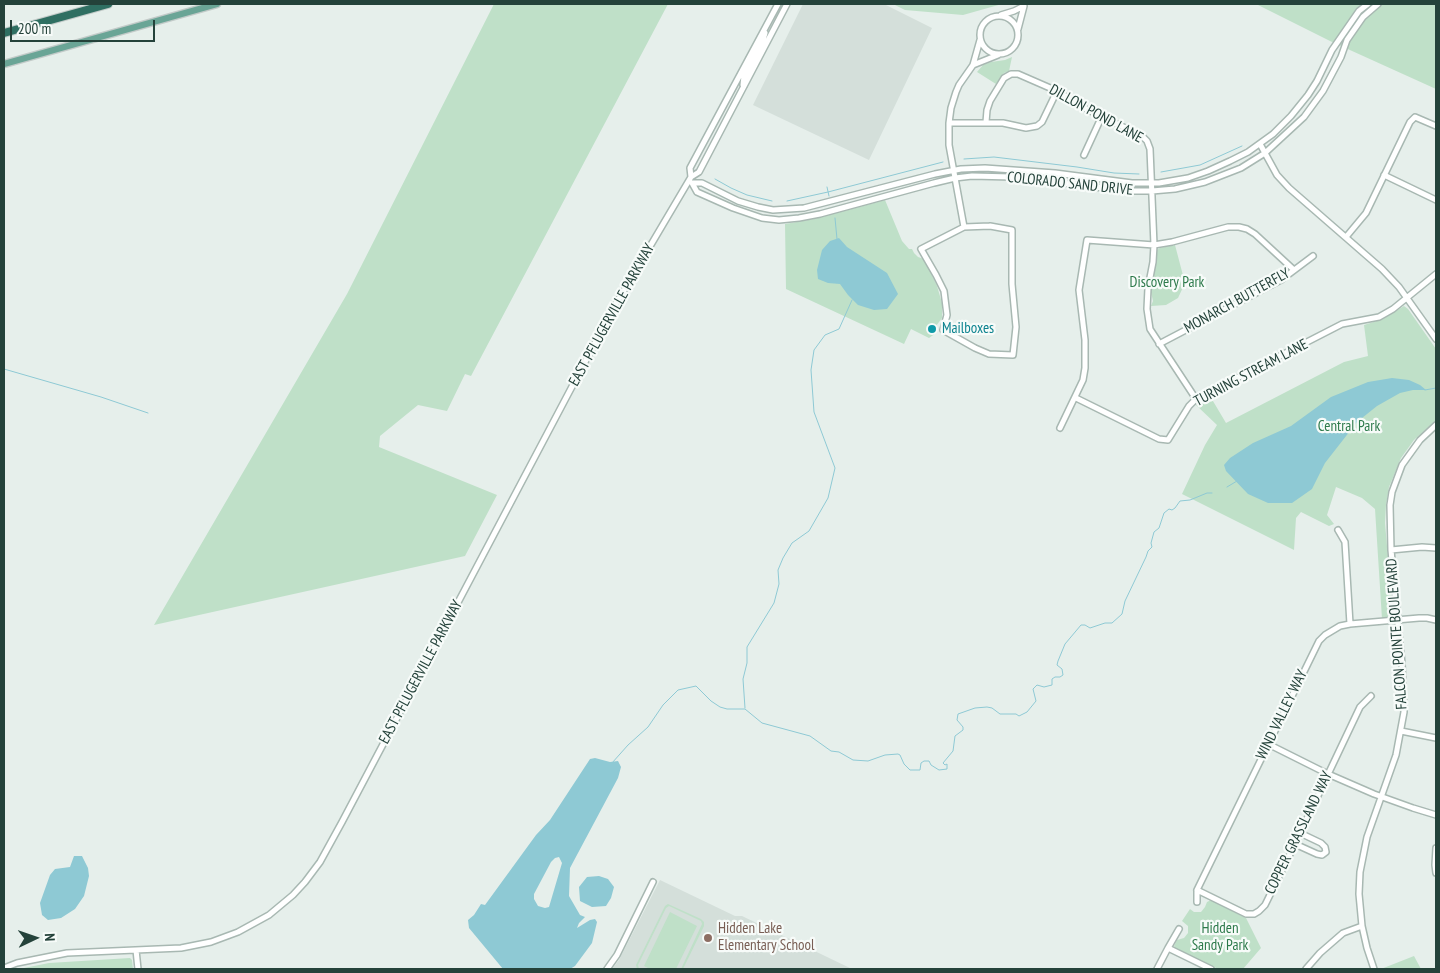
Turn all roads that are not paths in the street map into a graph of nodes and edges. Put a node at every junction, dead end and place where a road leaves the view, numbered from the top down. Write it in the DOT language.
graph roads {
  1 [pos="108,4"];
  2 [pos="217,4"];
  3 [pos="778,4"];
  4 [pos="787,4"];
  5 [pos="1368,4"];
  6 [pos="1375,4"];
  7 [pos="1025,5"];
  8 [pos="1000,16"];
  9 [pos="767,25"];
  10 [pos="1017,30"];
  11 [pos="4,33"];
  12 [pos="980,40"];
  13 [pos="998,55"];
  14 [pos="4,64"];
  15 [pos="973,65"];
  16 [pos="745,87"];
  17 [pos="1056,91"];
  18 [pos="1102,116"];
  19 [pos="986,122"];
  20 [pos="948,123"];
  21 [pos="1436,126"];
  22 [pos="1260,144"];
  23 [pos="1265,154"];
  24 [pos="1084,155"];
  25 [pos="954,171"];
  26 [pos="1384,174"];
  27 [pos="955,178"];
  28 [pos="690,180"];
  29 [pos="1151,183"];
  30 [pos="1152,191"];
  31 [pos="1436,200"];
  32 [pos="964,227"];
  33 [pos="1346,237"];
  34 [pos="1154,245"];
  35 [pos="1314,256"];
  36 [pos="1294,270"];
  37 [pos="1436,274"];
  38 [pos="1407,297"];
  39 [pos="1436,339"];
  40 [pos="1159,344"];
  41 [pos="1076,398"];
  42 [pos="1196,400"];
  43 [pos="1436,425"];
  44 [pos="1060,428"];
  45 [pos="1338,530"];
  46 [pos="1436,548"];
  47 [pos="1391,550"];
  48 [pos="1398,620"];
  49 [pos="1436,620"];
  50 [pos="1350,624"];
  51 [pos="1371,696"];
  52 [pos="1401,731"];
  53 [pos="1436,738"];
  54 [pos="1268,744"];
  55 [pos="1328,774"];
  56 [pos="1381,796"];
  57 [pos="1436,815"];
  58 [pos="1300,833"];
  59 [pos="1295,844"];
  60 [pos="1436,848"];
  61 [pos="1436,874"];
  62 [pos="653,882"];
  63 [pos="1197,890"];
  64 [pos="1197,902"];
  65 [pos="1362,926"];
  66 [pos="1180,929"];
  67 [pos="1168,948"];
  68 [pos="136,950"];
  69 [pos="138,966"];
  70 [pos="4,968"];
  71 [pos="607,969"];
  72 [pos="1157,969"];
  73 [pos="1211,969"];
  74 [pos="1306,969"];
  75 [pos="1374,969"];
  1 -- 11 [label="highway"];
  2 -- 14 [label="main road"];
  3 -- 9 [label="street, EAST PFLUGERVILLE PARKWAY"];
  4 -- 16 [label="street, EAST PFLUGERVILLE PARKWAY"];
  5 -- 22 [label="street, COLORADO SAND DRIVE"];
  6 -- 23 [label="street, COLORADO SAND DRIVE"];
  7 -- 8 [label="street"];
  7 -- 10 [label="street"];
  8 -- 10 [label="street"];
  8 -- 12 [label="street"];
  9 -- 16 [label="street"];
  9 -- 28 [label="street, EAST PFLUGERVILLE PARKWAY"];
  10 -- 13 [label="street"];
  12 -- 13 [label="street"];
  12 -- 15 [label="street"];
  13 -- 15 [label="street"];
  15 -- 20 [label="street"];
  16 -- 28 [label="street, EAST PFLUGERVILLE PARKWAY"];
  17 -- 18 [label="street, DILLON POND LANE"];
  17 -- 19 [label="street"];
  17 -- 19 [label="street, DILLON POND LANE"];
  18 -- 24 [label="street"];
  18 -- 29 [label="street, DILLON POND LANE"];
  19 -- 20 [label="street"];
  20 -- 25 [label="street"];
  21 -- 26 [label="street"];
  22 -- 23 [label="street"];
  22 -- 29 [label="street, COLORADO SAND DRIVE"];
  23 -- 30 [label="street, COLORADO SAND DRIVE"];
  23 -- 33 [label="street"];
  25 -- 27 [label="street"];
  25 -- 28 [label="street, COLORADO SAND DRIVE"];
  25 -- 29 [label="street, COLORADO SAND DRIVE"];
  26 -- 31 [label="street"];
  26 -- 33 [label="street"];
  27 -- 28 [label="street, COLORADO SAND DRIVE"];
  27 -- 30 [label="street, COLORADO SAND DRIVE"];
  27 -- 32 [label="street"];
  28 -- 68 [label="street, EAST PFLUGERVILLE PARKWAY"];
  29 -- 30 [label="street, DILLON POND LANE"];
  30 -- 34 [label="street, DILLON POND LANE"];
  32 -- 32 [label="street"];
  33 -- 38 [label="street"];
  34 -- 36 [label="street"];
  34 -- 40 [label="street, DILLON POND LANE"];
  34 -- 41 [label="street"];
  35 -- 36 [label="street, MONARCH BUTTERFLY"];
  36 -- 40 [label="street, MONARCH BUTTERFLY"];
  37 -- 38 [label="street, TURNING STREAM LANE"];
  38 -- 39 [label="street"];
  38 -- 42 [label="street, TURNING STREAM LANE"];
  40 -- 42 [label="street, DILLON POND LANE"];
  41 -- 42 [label="street, TURNING STREAM LANE"];
  41 -- 44 [label="street"];
  43 -- 47 [label="street, FALCON POINTE BOULEVARD"];
  45 -- 50 [label="street"];
  46 -- 47 [label="street"];
  47 -- 48 [label="street, FALCON POINTE BOULEVARD"];
  48 -- 49 [label="street, WIND VALLEY WAY"];
  48 -- 50 [label="street, WIND VALLEY WAY"];
  48 -- 52 [label="street, FALCON POINTE BOULEVARD"];
  50 -- 54 [label="street, WIND VALLEY WAY"];
  51 -- 55 [label="street, COPPER GRASSLAND WAY"];
  52 -- 53 [label="street"];
  52 -- 56 [label="street, FALCON POINTE BOULEVARD"];
  54 -- 55 [label="street"];
  54 -- 63 [label="street, WIND VALLEY WAY"];
  55 -- 56 [label="street"];
  55 -- 58 [label="street, COPPER GRASSLAND WAY"];
  56 -- 57 [label="street"];
  56 -- 65 [label="street, FALCON POINTE BOULEVARD"];
  58 -- 59 [label="street, COPPER GRASSLAND WAY"];
  58 -- 59 [label="street"];
  59 -- 63 [label="street, COPPER GRASSLAND WAY"];
  60 -- 61 [label="street"];
  62 -- 71 [label="street"];
  63 -- 64 [label="street, WIND VALLEY WAY"];
  65 -- 74 [label="street"];
  65 -- 75 [label="street, FALCON POINTE BOULEVARD"];
  66 -- 67 [label="street"];
  67 -- 72 [label="street"];
  67 -- 73 [label="street"];
  68 -- 69 [label="street"];
  68 -- 70 [label="street, EAST PFLUGERVILLE PARKWAY"];
}
